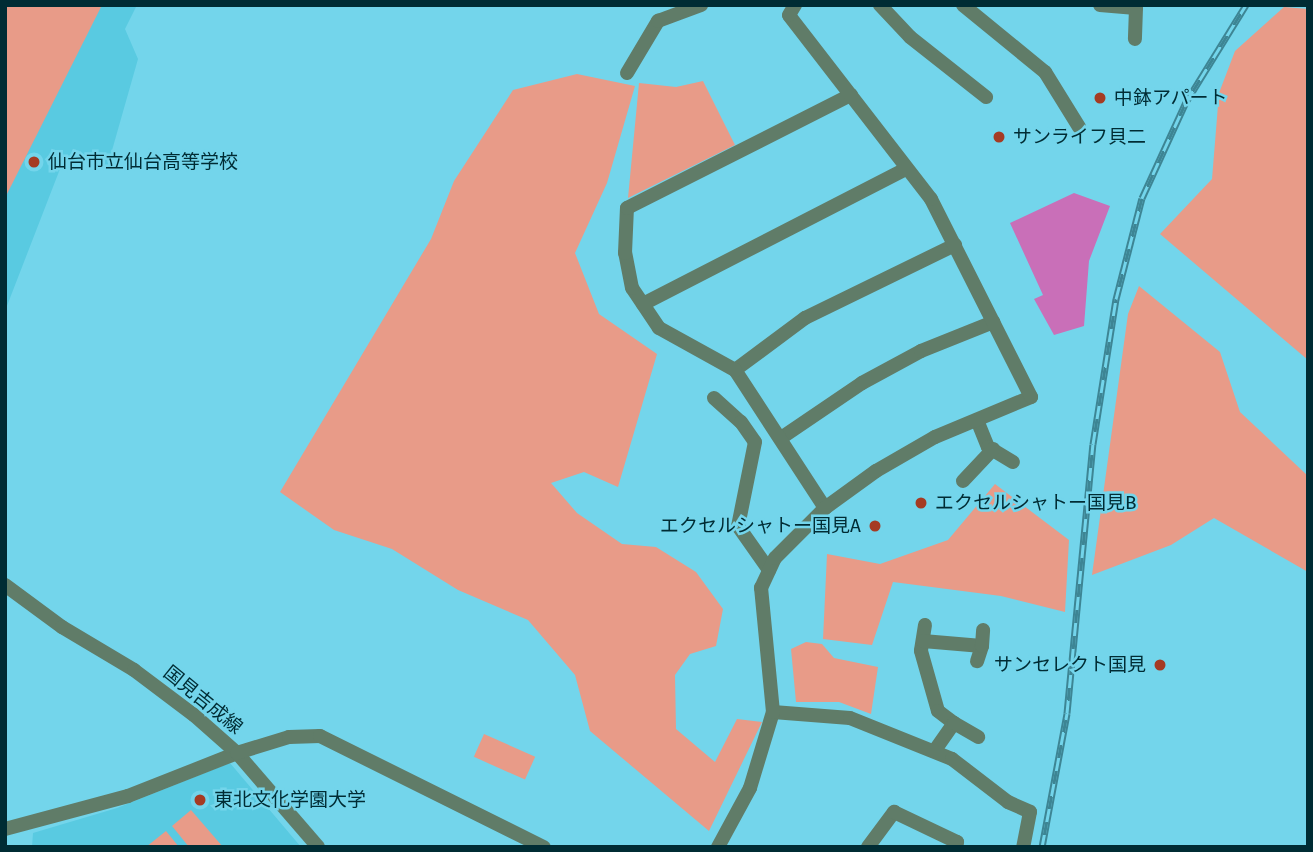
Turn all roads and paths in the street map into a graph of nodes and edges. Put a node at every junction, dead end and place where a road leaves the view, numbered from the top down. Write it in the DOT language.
graph roads {
  1 [pos="701,5"];
  2 [pos="795,5"];
  3 [pos="880,5"];
  4 [pos="963,5"];
  5 [pos="1100,5"];
  6 [pos="1135,39"];
  7 [pos="627,73"];
  8 [pos="851,95"];
  9 [pos="988,96"];
  10 [pos="1079,127"];
  11 [pos="906,169"];
  12 [pos="955,245"];
  13 [pos="643,304"];
  14 [pos="993,322"];
  15 [pos="736,370"];
  16 [pos="714,398"];
  17 [pos="976,420"];
  18 [pos="781,438"];
  19 [pos="993,449"];
  20 [pos="1013,462"];
  21 [pos="963,481"];
  22 [pos="825,508"];
  23 [pos="769,570"];
  24 [pos="5,585"];
  25 [pos="925,625"];
  26 [pos="983,630"];
  27 [pos="923,641"];
  28 [pos="982,646"];
  29 [pos="977,661"];
  30 [pos="773,712"];
  31 [pos="954,723"];
  32 [pos="978,737"];
  33 [pos="935,750"];
  34 [pos="237,753"];
  35 [pos="5,829"];
  36 [pos="318,847"];
  37 [pos="544,847"];
  38 [pos="718,847"];
  39 [pos="868,847"];
  40 [pos="955,847"];
  41 [pos="1023,847"];
  1 -- 7 [label="street"];
  2 -- 8 [label="street"];
  3 -- 9 [label="street"];
  4 -- 10 [label="street"];
  5 -- 6 [label="street"];
  8 -- 11 [label="street"];
  8 -- 13 [label="street"];
  11 -- 12 [label="street"];
  11 -- 13 [label="street"];
  12 -- 14 [label="street"];
  12 -- 15 [label="street"];
  13 -- 15 [label="street"];
  14 -- 17 [label="street"];
  14 -- 18 [label="street"];
  15 -- 18 [label="street"];
  16 -- 23 [label="street"];
  17 -- 19 [label="street"];
  17 -- 22 [label="street"];
  18 -- 22 [label="street"];
  19 -- 20 [label="street"];
  19 -- 21 [label="street"];
  22 -- 23 [label="street"];
  23 -- 30 [label="street"];
  24 -- 34 [label="street, 国見吉成線"];
  25 -- 27 [label="street"];
  26 -- 28 [label="street"];
  27 -- 28 [label="street"];
  27 -- 31 [label="street"];
  28 -- 29 [label="street"];
  30 -- 33 [label="street"];
  30 -- 38 [label="street"];
  31 -- 32 [label="street"];
  31 -- 33 [label="street"];
  33 -- 41 [label="street"];
  34 -- 35 [label="street"];
  34 -- 36 [label="street"];
  34 -- 37 [label="street, 国見吉成線"];
  39 -- 40 [label="street"];
}
